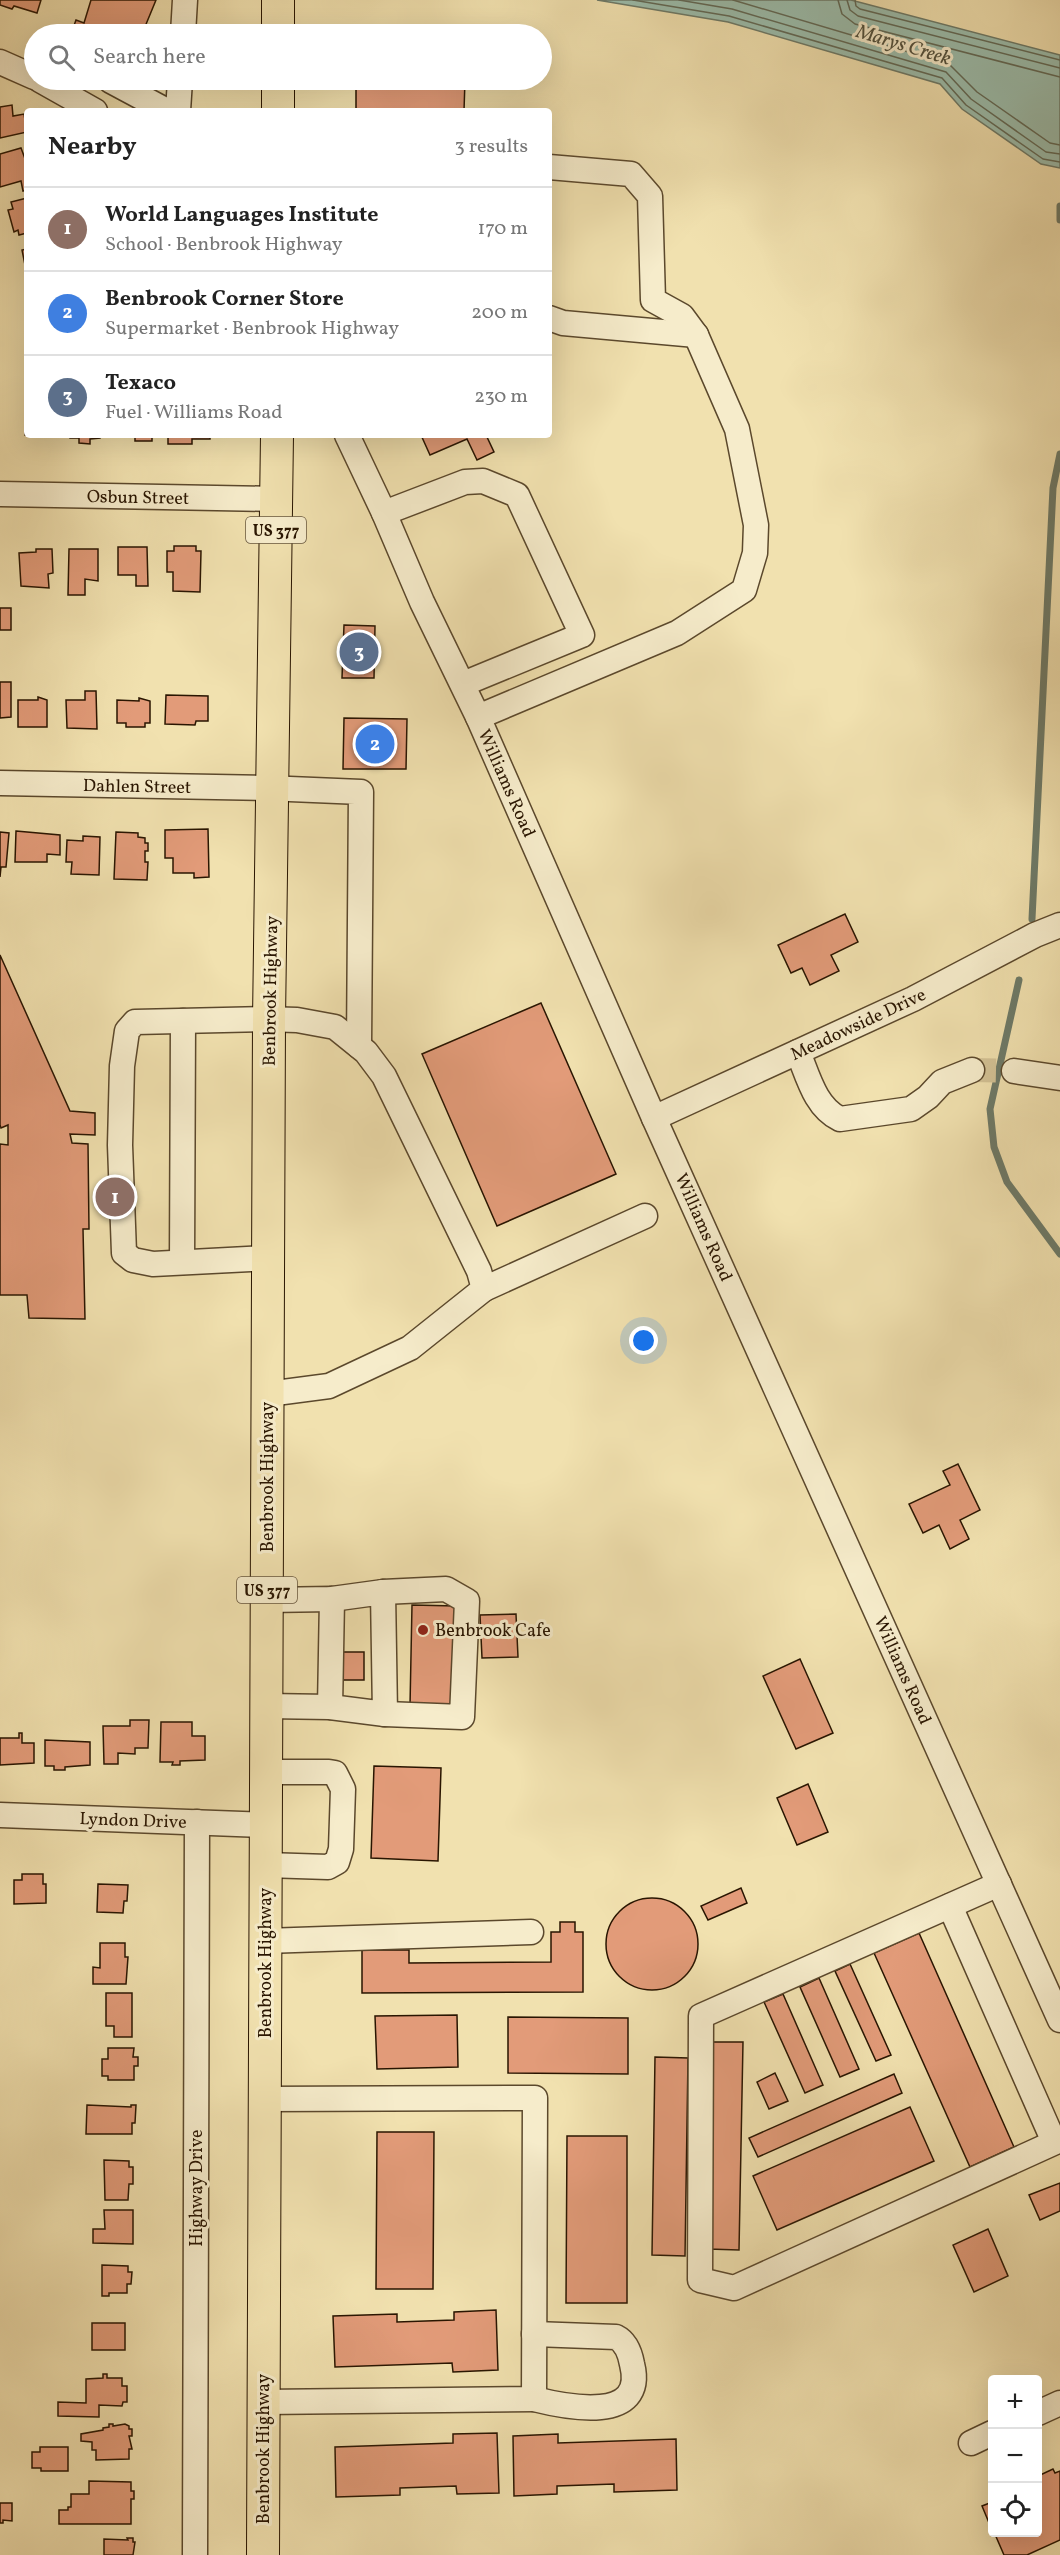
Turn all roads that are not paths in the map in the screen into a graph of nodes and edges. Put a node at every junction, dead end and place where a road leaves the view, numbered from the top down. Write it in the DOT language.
graph roads {
  1 [pos="185,0"];
  2 [pos="278,0"];
  3 [pos="184,24"];
  4 [pos="278,24"];
  5 [pos="0,62"];
  6 [pos="24,73"];
  7 [pos="58,90"];
  8 [pos="128,90"];
  9 [pos="179,90"];
  10 [pos="278,90"];
  11 [pos="90,108"];
  12 [pos="161,108"];
  13 [pos="178,108"];
  14 [pos="278,108"];
  15 [pos="552,168"];
  16 [pos="552,319"];
  17 [pos="696,335"];
  18 [pos="277,438"];
  19 [pos="348,438"];
  20 [pos="0,494"];
  21 [pos="276,499"];
  22 [pos="384,513"];
  23 [pos="463,684"];
  24 [pos="478,717"];
  25 [pos="0,783"];
  26 [pos="273,788"];
  27 [pos="1060,925"];
  28 [pos="267,1019"];
  29 [pos="183,1021"];
  30 [pos="358,1047"];
  31 [pos="798,1052"];
  32 [pos="972,1070"];
  33 [pos="1014,1071"];
  34 [pos="1060,1078"];
  35 [pos="654,1118"];
  36 [pos="645,1216"];
  37 [pos="268,1258"];
  38 [pos="182,1262"];
  39 [pos="484,1289"];
  40 [pos="268,1394"];
  41 [pos="383,1592"];
  42 [pos="332,1599"];
  43 [pos="267,1600"];
  44 [pos="267,1706"];
  45 [pos="330,1707"];
  46 [pos="385,1714"];
  47 [pos="266,1772"];
  48 [pos="0,1815"];
  49 [pos="197,1822"];
  50 [pos="266,1825"];
  51 [pos="266,1865"];
  52 [pos="999,1884"];
  53 [pos="950,1906"];
  54 [pos="531,1932"];
  55 [pos="265,1941"];
  56 [pos="1060,2020"];
  57 [pos="265,2099"];
  58 [pos="1057,2141"];
  59 [pos="534,2334"];
  60 [pos="534,2399"];
  61 [pos="264,2402"];
  62 [pos="1060,2403"];
  63 [pos="1042,2411"];
  64 [pos="195,2555"];
  65 [pos="263,2555"];
  1 -- 3 [label="street"];
  2 -- 4 [label="main road"];
  5 -- 6 [label="street"];
  7 -- 11 [label="street"];
  8 -- 12 [label="street"];
  9 -- 13 [label="street"];
  10 -- 14 [label="main road"];
  15 -- 17 [label="street"];
  16 -- 17 [label="street"];
  17 -- 24 [label="street"];
  18 -- 21 [label="main road, Benbrook Highway / US 377"];
  19 -- 22 [label="street, Williams Road"];
  20 -- 21 [label="street, Osbun Street"];
  21 -- 26 [label="main road, Benbrook Highway / US 377"];
  22 -- 23 [label="street, Williams Road"];
  22 -- 23 [label="street"];
  23 -- 24 [label="street, Williams Road"];
  24 -- 35 [label="street, Williams Road"];
  25 -- 26 [label="street, Dahlen Street"];
  26 -- 28 [label="main road, Benbrook Highway / US 377"];
  26 -- 30 [label="street, Dahlen Street"];
  27 -- 31 [label="street, Meadowside Drive"];
  28 -- 29 [label="street"];
  28 -- 30 [label="street"];
  28 -- 37 [label="main road, Benbrook Highway / US 377"];
  29 -- 38 [label="street"];
  29 -- 38 [label="street"];
  30 -- 39 [label="street"];
  31 -- 32 [label="street"];
  31 -- 35 [label="street, Meadowside Drive"];
  33 -- 34 [label="street"];
  35 -- 52 [label="street, Williams Road"];
  36 -- 39 [label="street"];
  37 -- 38 [label="street"];
  37 -- 40 [label="main road, Benbrook Highway / US 377"];
  39 -- 40 [label="street"];
  40 -- 43 [label="main road, Benbrook Highway / US 377"];
  41 -- 42 [label="street"];
  41 -- 46 [label="street"];
  41 -- 46 [label="street"];
  42 -- 43 [label="street"];
  42 -- 45 [label="street"];
  43 -- 44 [label="main road, Benbrook Highway / US 377"];
  44 -- 45 [label="street"];
  44 -- 47 [label="main road, Benbrook Highway / US 377"];
  45 -- 46 [label="street"];
  47 -- 50 [label="main road, Benbrook Highway / US 377"];
  47 -- 51 [label="street"];
  48 -- 49 [label="street, Lyndon Drive"];
  49 -- 50 [label="street, Lyndon Drive"];
  49 -- 64 [label="street, Highway Drive"];
  50 -- 51 [label="main road, Benbrook Highway / US 377"];
  51 -- 55 [label="main road, Benbrook Highway / US 377"];
  52 -- 53 [label="street"];
  52 -- 56 [label="street, Williams Road"];
  53 -- 58 [label="street"];
  53 -- 58 [label="street"];
  54 -- 55 [label="street"];
  55 -- 57 [label="main road, Benbrook Highway / US 377"];
  57 -- 59 [label="street"];
  57 -- 61 [label="main road, Benbrook Highway / US 377"];
  59 -- 60 [label="street"];
  59 -- 60 [label="street"];
  60 -- 61 [label="street"];
  61 -- 65 [label="main road, Benbrook Highway / US 377"];
  62 -- 63 [label="street"];
}
